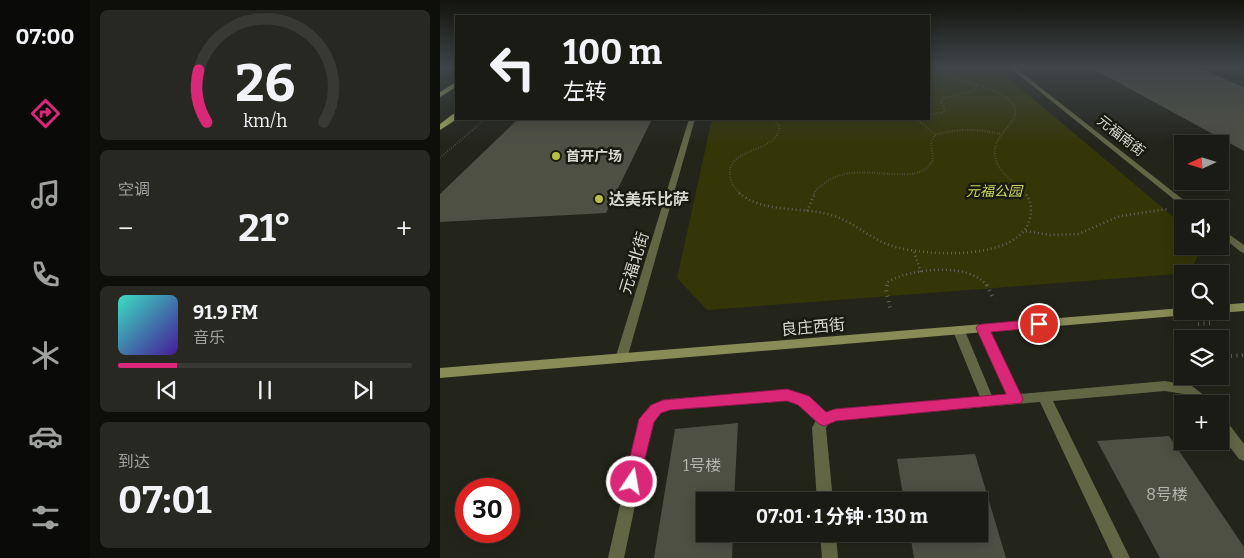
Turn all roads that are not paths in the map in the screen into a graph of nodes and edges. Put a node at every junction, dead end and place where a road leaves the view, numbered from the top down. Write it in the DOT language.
graph roads {
  1 [pos="1043,92"];
  2 [pos="455,117"];
  3 [pos="692,120"];
  4 [pos="440,128"];
  5 [pos="1180,200"];
  6 [pos="1229,238"];
  7 [pos="1244,250"];
  8 [pos="1244,306"];
  9 [pos="1229,307"];
  10 [pos="1174,312"];
  11 [pos="983,328"];
  12 [pos="959,331"];
  13 [pos="621,359"];
  14 [pos="440,373"];
  15 [pos="1193,395"];
  16 [pos="1044,396"];
  17 [pos="1016,399"];
  18 [pos="988,402"];
  19 [pos="824,419"];
  20 [pos="1229,435"];
  21 [pos="1244,455"];
  22 [pos="824,492"];
  23 [pos="829,542"];
  24 [pos="616,558"];
  25 [pos="830,558"];
  26 [pos="1122,558"];
  1 -- 5 [label="street, 元福南街"];
  2 -- 4 [label="main road"];
  3 -- 13 [label="street, 元福北街"];
  6 -- 7 [label="street"];
  8 -- 9 [label="street"];
  10 -- 11 [label="street, 良庄西街"];
  11 -- 12 [label="street, 良庄西街"];
  11 -- 17 [label="street"];
  12 -- 13 [label="street, 良庄西街"];
  12 -- 18 [label="street"];
  13 -- 14 [label="street, 良庄西街"];
  15 -- 16 [label="street"];
  16 -- 17 [label="street"];
  16 -- 26 [label="street"];
  17 -- 18 [label="street"];
  18 -- 19 [label="street"];
  19 -- 22 [label="street"];
  19 -- 24 [label="street"];
  20 -- 21 [label="street"];
  23 -- 25 [label="street"];
}
